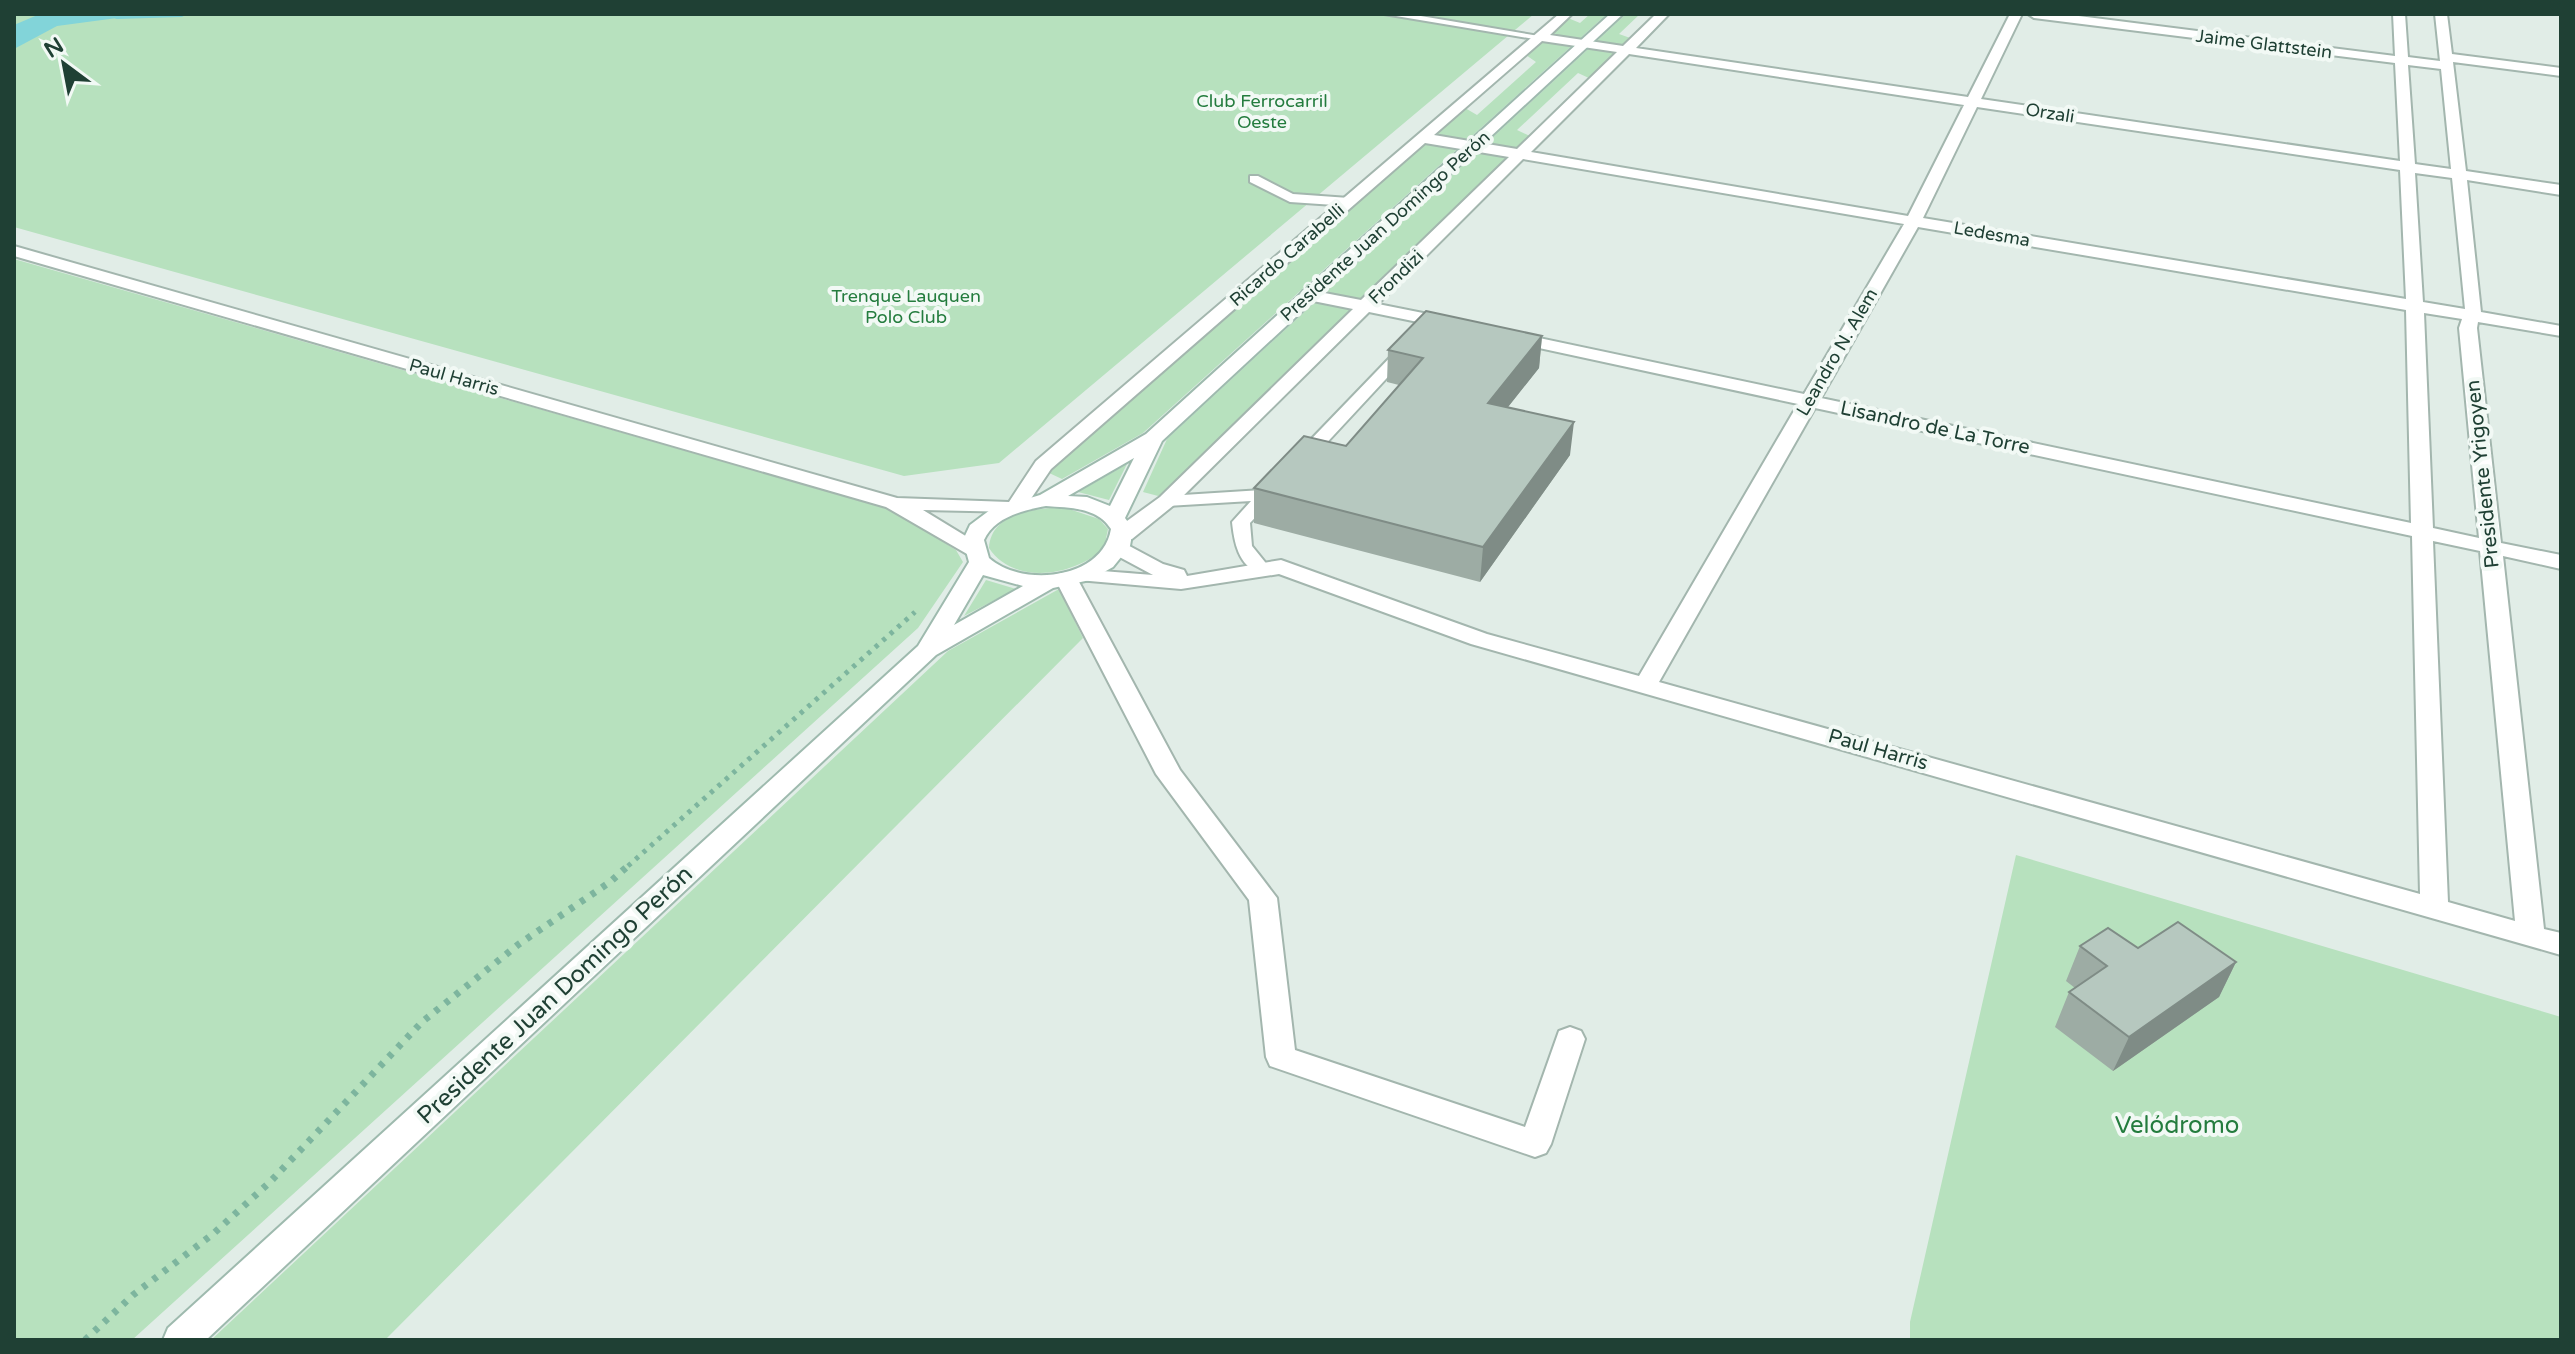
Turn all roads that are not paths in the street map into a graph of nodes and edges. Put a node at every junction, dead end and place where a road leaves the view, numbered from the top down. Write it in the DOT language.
graph roads {
  1 [pos="1389,14"];
  2 [pos="1435,14"];
  3 [pos="1566,14"];
  4 [pos="1617,14"];
  5 [pos="1663,14"];
  6 [pos="2016,14"];
  7 [pos="2034,14"];
  8 [pos="2399,14"];
  9 [pos="2441,14"];
  10 [pos="1543,34"];
  11 [pos="1585,44"];
  12 [pos="1627,50"];
  13 [pos="2401,62"];
  14 [pos="2447,64"];
  15 [pos="2561,72"];
  16 [pos="2561,85"];
  17 [pos="1973,102"];
  18 [pos="1423,138"];
  19 [pos="1474,145"];
  20 [pos="1522,152"];
  21 [pos="2407,167"];
  22 [pos="2459,174"];
  23 [pos="1254,179"];
  24 [pos="2561,190"];
  25 [pos="1349,202"];
  26 [pos="1914,220"];
  27 [pos="14,251"];
  28 [pos="1309,295"];
  29 [pos="1365,307"];
  30 [pos="2415,307"];
  31 [pos="2472,314"];
  32 [pos="1433,320"];
  33 [pos="1468,328"];
  34 [pos="2561,331"];
  35 [pos="1491,333"];
  36 [pos="1809,401"];
  37 [pos="1153,438"];
  38 [pos="1267,495"];
  39 [pos="1046,500"];
  40 [pos="1167,501"];
  41 [pos="893,503"];
  42 [pos="1013,507"];
  43 [pos="2422,532"];
  44 [pos="1120,533"];
  45 [pos="2491,547"];
  46 [pos="977,556"];
  47 [pos="2561,562"];
  48 [pos="1260,567"];
  49 [pos="1066,579"];
  50 [pos="1198,582"];
  51 [pos="928,650"];
  52 [pos="1646,684"];
  53 [pos="2434,908"];
  54 [pos="2531,936"];
  55 [pos="2561,944"];
  56 [pos="1570,1039"];
  57 [pos="181,1340"];
  1 -- 10 [label="lane"];
  2 -- 10 [label="lane"];
  3 -- 10 [label="street, Ricardo Carabelli"];
  4 -- 11 [label="street, Presidente Juan Domingo Perón"];
  5 -- 12 [label="street, Frondizi"];
  6 -- 17 [label="street, Leandro N. Alem"];
  7 -- 13 [label="street, Jaime Glattstein"];
  8 -- 13 [label="street"];
  9 -- 14 [label="street, Presidente Yrigoyen"];
  10 -- 11 [label="street, Orzali"];
  10 -- 18 [label="street, Ricardo Carabelli"];
  11 -- 12 [label="street, Orzali"];
  11 -- 19 [label="street, Presidente Juan Domingo Perón"];
  12 -- 17 [label="street, Orzali"];
  12 -- 20 [label="street, Frondizi"];
  13 -- 14 [label="street, Jaime Glattstein"];
  13 -- 21 [label="street"];
  14 -- 15 [label="street, Jaime Glattstein"];
  14 -- 16 [label="street, Jaime Glattstein"];
  14 -- 22 [label="street, Presidente Yrigoyen"];
  17 -- 21 [label="street, Orzali"];
  17 -- 26 [label="street, Leandro N. Alem"];
  18 -- 19 [label="street, Ledesma"];
  18 -- 25 [label="street, Ricardo Carabelli"];
  19 -- 20 [label="street, Ledesma"];
  19 -- 28 [label="street, Presidente Juan Domingo Perón"];
  20 -- 26 [label="street, Ledesma"];
  20 -- 29 [label="street, Frondizi"];
  21 -- 22 [label="street, Orzali"];
  21 -- 30 [label="street"];
  22 -- 24 [label="street, Orzali"];
  22 -- 31 [label="street, Presidente Yrigoyen"];
  23 -- 25 [label="lane"];
  25 -- 42 [label="street, Ricardo Carabelli"];
  26 -- 30 [label="street, Ledesma"];
  26 -- 36 [label="street, Leandro N. Alem"];
  27 -- 41 [label="street, Paul Harris"];
  28 -- 29 [label="street"];
  28 -- 37 [label="street, Presidente Juan Domingo Perón"];
  29 -- 32 [label="street"];
  29 -- 40 [label="street, Frondizi"];
  30 -- 31 [label="street, Ledesma"];
  30 -- 43 [label="street"];
  31 -- 34 [label="street, Ledesma"];
  31 -- 45 [label="street, Presidente Yrigoyen"];
  32 -- 33 [label="street"];
  32 -- 38 [label="lane"];
  35 -- 36 [label="street, Lisandro de La Torre"];
  36 -- 43 [label="street, Lisandro de La Torre"];
  36 -- 52 [label="street, Leandro N. Alem"];
  37 -- 39 [label="street, Presidente Juan Domingo Perón"];
  37 -- 44 [label="street, Presidente Juan Domingo Perón"];
  38 -- 40 [label="lane"];
  38 -- 48 [label="lane"];
  39 -- 42 [label="street, Paul Harris"];
  39 -- 44 [label="street"];
  40 -- 44 [label="street, Frondizi"];
  41 -- 42 [label="street, Paul Harris"];
  41 -- 46 [label="street, Paul Harris"];
  42 -- 46 [label="street, Presidente Juan Domingo Perón"];
  43 -- 45 [label="street, Lisandro de La Torre"];
  43 -- 53 [label="street"];
  44 -- 49 [label="street, Frondizi"];
  44 -- 50 [label="street"];
  45 -- 47 [label="street, Lisandro de La Torre"];
  45 -- 54 [label="street, Presidente Yrigoyen"];
  46 -- 49 [label="street, Paul Harris"];
  46 -- 51 [label="street, Presidente Juan Domingo Perón"];
  48 -- 50 [label="street, Paul Harris"];
  48 -- 52 [label="street, Paul Harris"];
  49 -- 50 [label="street, Paul Harris"];
  49 -- 51 [label="street, Presidente Juan Domingo Perón"];
  49 -- 56 [label="street"];
  51 -- 57 [label="street, Presidente Juan Domingo Perón"];
  52 -- 53 [label="street, Paul Harris"];
  53 -- 54 [label="street, Paul Harris"];
  54 -- 55 [label="street, Paul Harris"];
}
